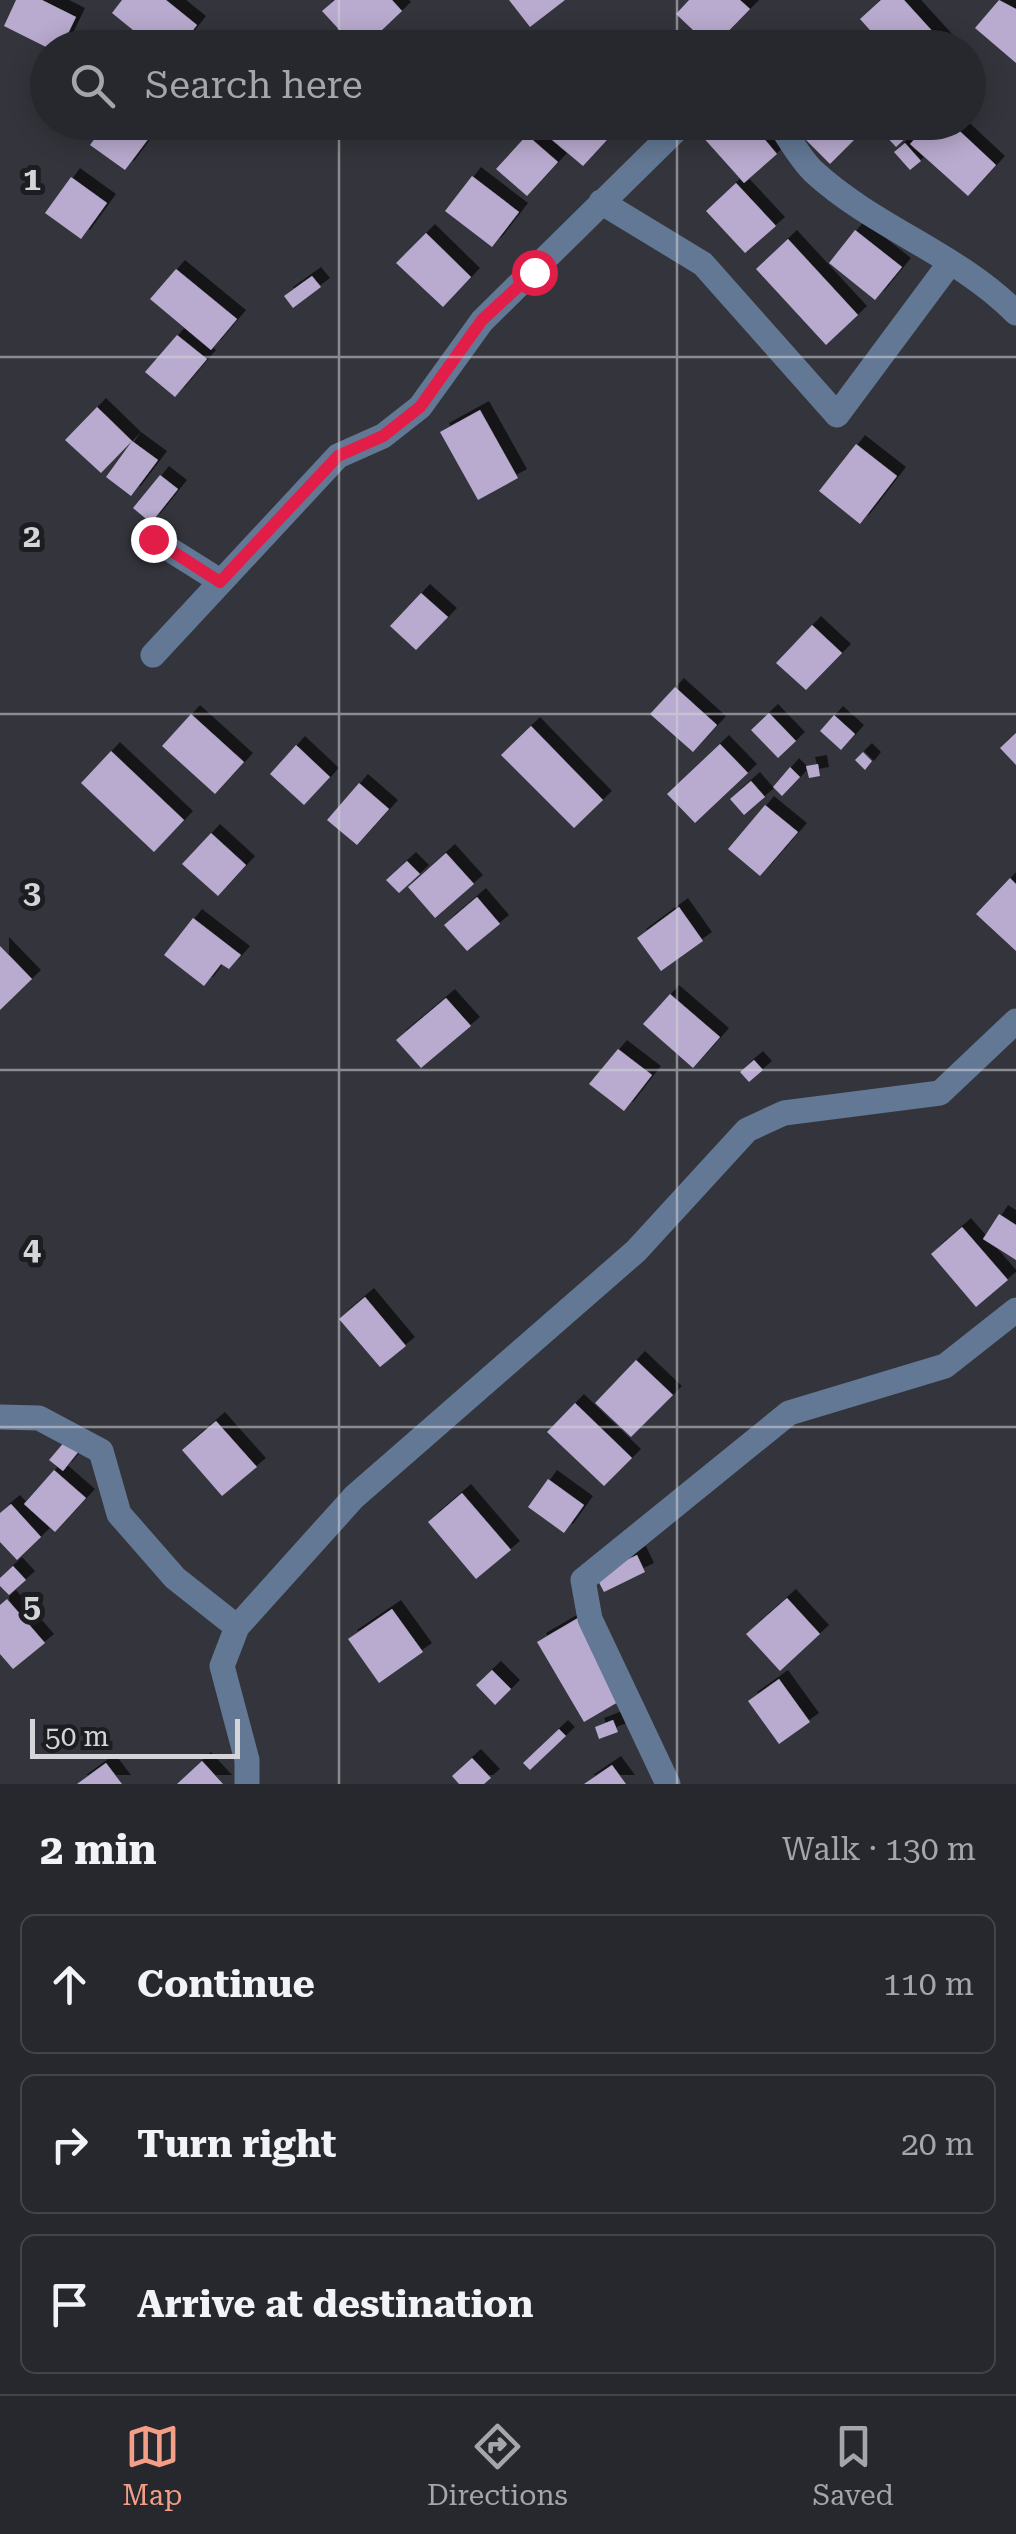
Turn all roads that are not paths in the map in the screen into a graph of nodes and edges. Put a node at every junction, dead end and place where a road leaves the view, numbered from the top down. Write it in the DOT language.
graph roads {
  1 [pos="665,140"];
  2 [pos="791,140"];
  3 [pos="601,202"];
  4 [pos="950,263"];
  5 [pos="1016,313"];
  6 [pos="153,539"];
  7 [pos="220,582"];
  8 [pos="153,655"];
  9 [pos="1016,1021"];
  10 [pos="1016,1310"];
  11 [pos="0,1417"];
  12 [pos="237,1627"];
  13 [pos="247,1784"];
  14 [pos="668,1784"];
  1 -- 3 [label="street"];
  2 -- 4 [label="street"];
  3 -- 4 [label="street"];
  3 -- 7 [label="street"];
  4 -- 5 [label="street"];
  6 -- 7 [label="street"];
  7 -- 8 [label="street"];
  9 -- 12 [label="street"];
  10 -- 14 [label="street"];
  11 -- 12 [label="street"];
  12 -- 13 [label="street"];
}
